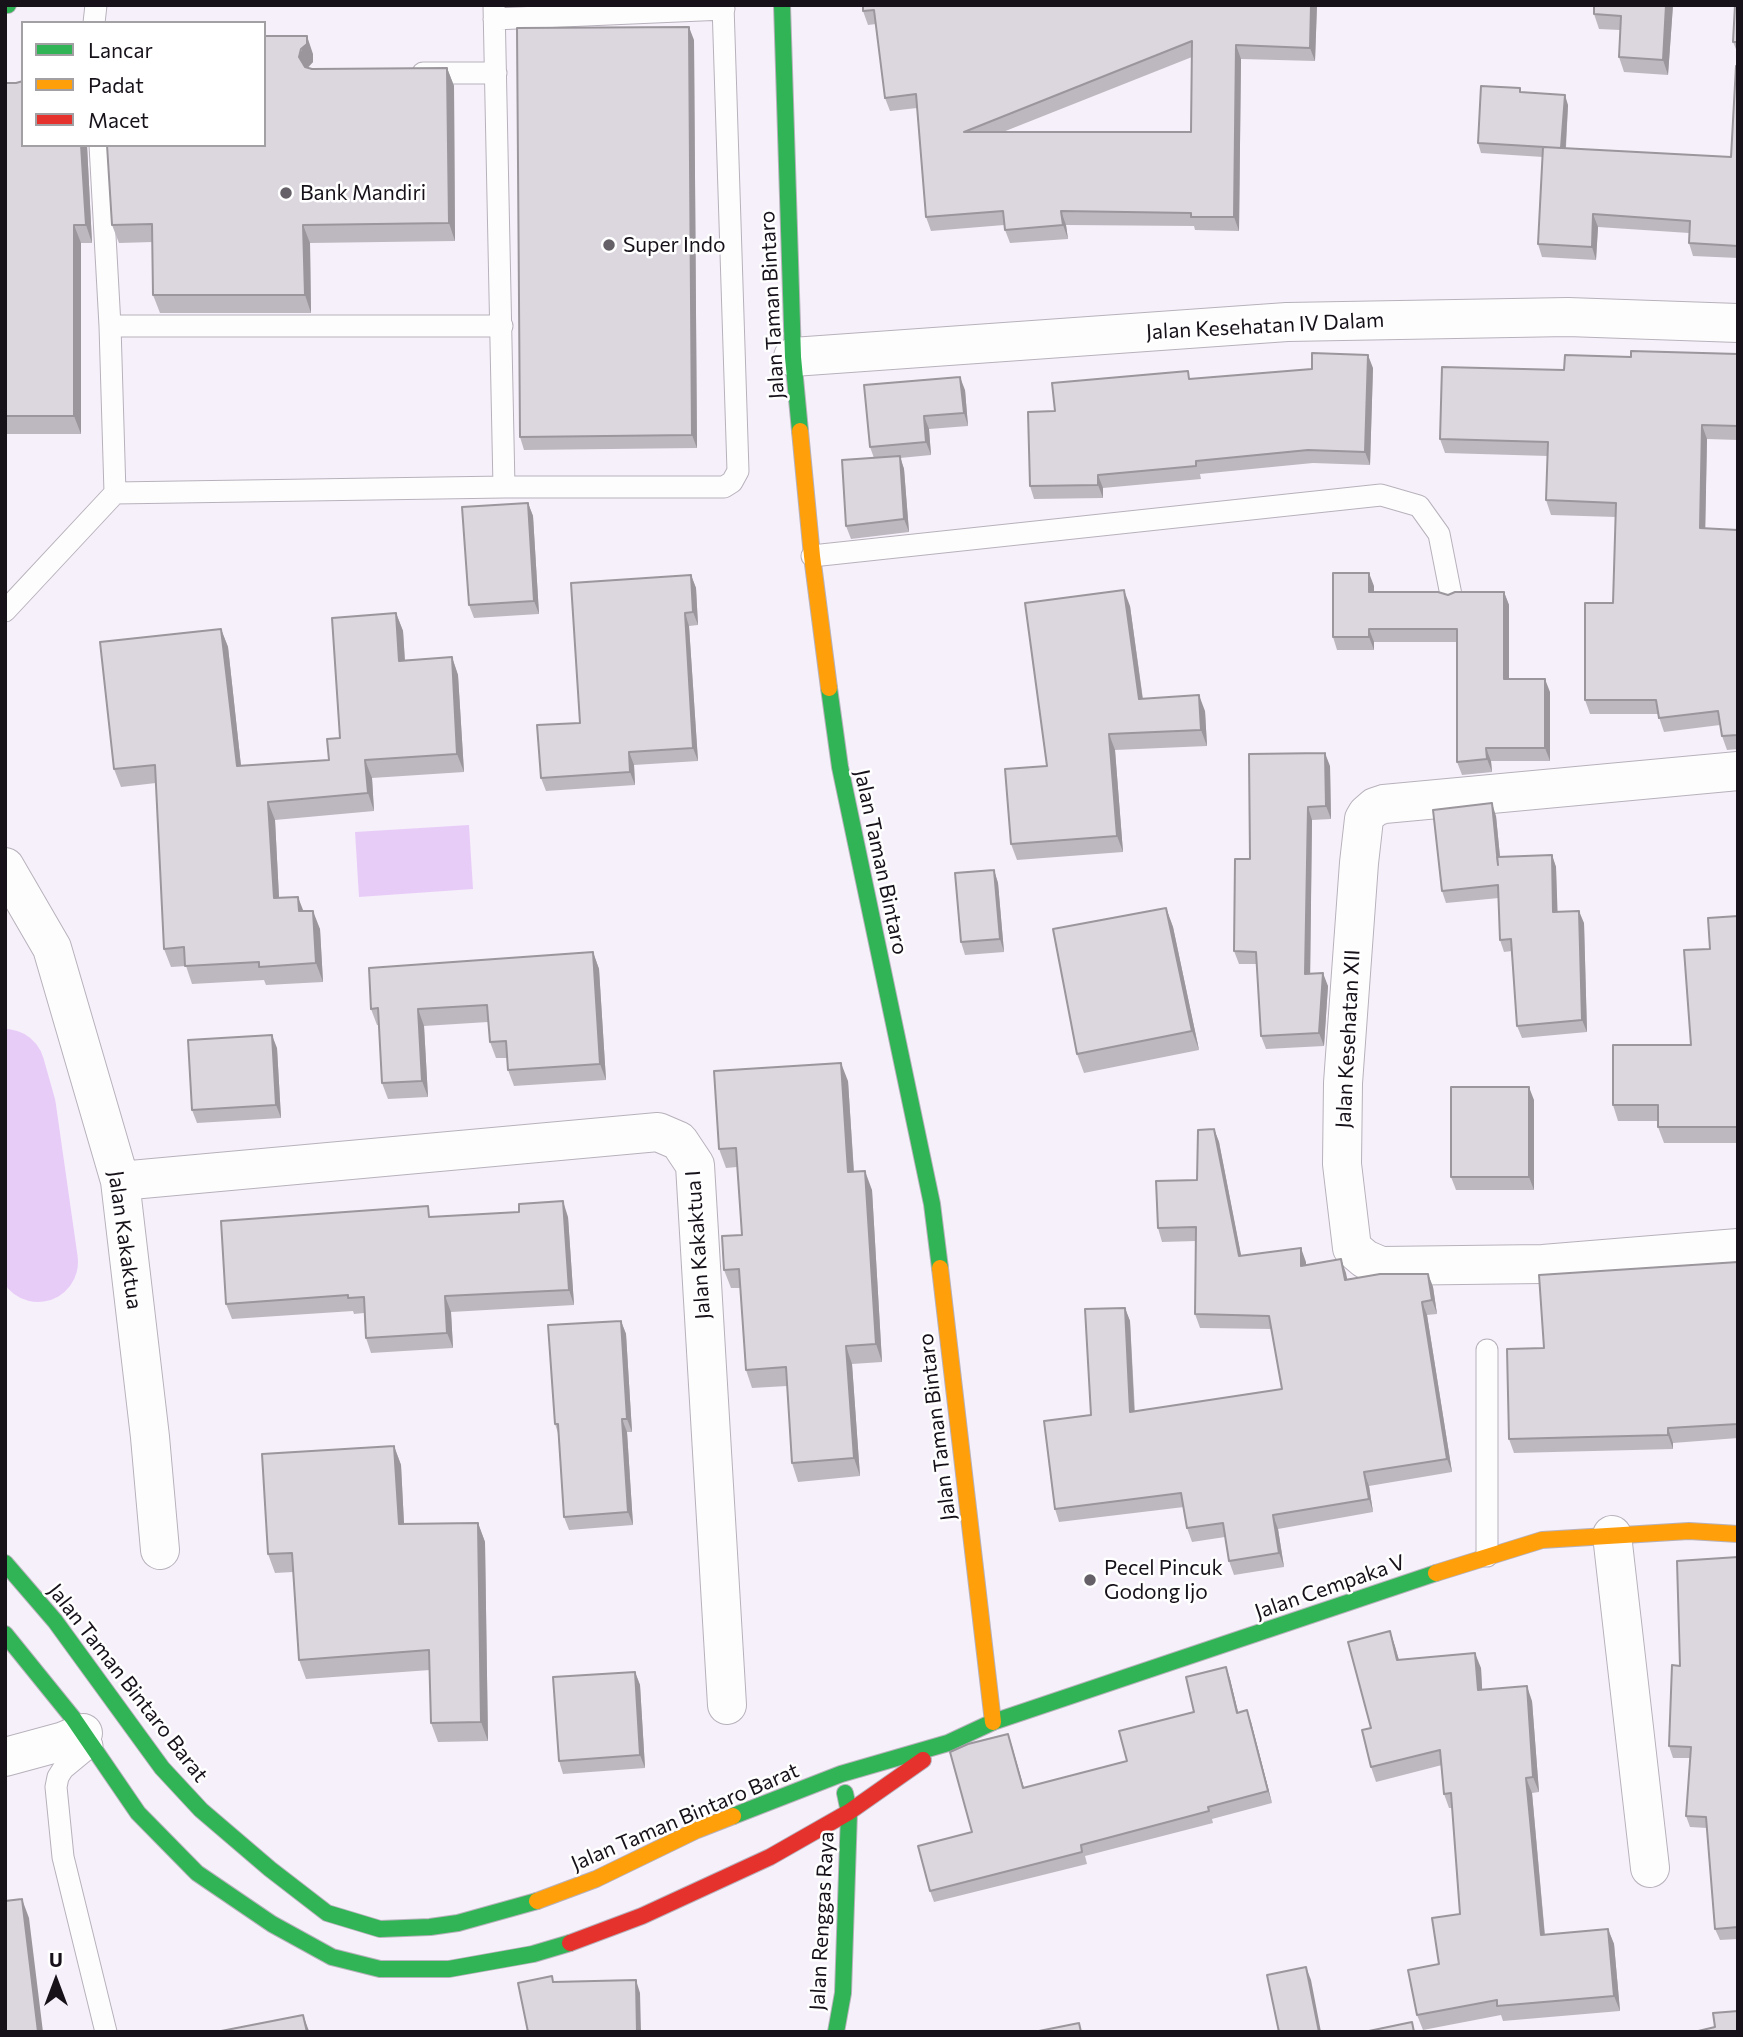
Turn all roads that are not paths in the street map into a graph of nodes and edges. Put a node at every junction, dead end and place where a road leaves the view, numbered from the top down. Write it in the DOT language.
graph roads {
  1 [pos="782,5"];
  2 [pos="724,7"];
  3 [pos="494,12"];
  4 [pos="401,73"];
  5 [pos="496,73"];
  6 [pos="100,147"];
  7 [pos="1738,323"];
  8 [pos="502,326"];
  9 [pos="110,327"];
  10 [pos="793,357"];
  11 [pos="505,487"];
  12 [pos="115,493"];
  13 [pos="813,556"];
  14 [pos="1451,595"];
  15 [pos="5,611"];
  16 [pos="1738,771"];
  17 [pos="5,867"];
  18 [pos="120,1181"];
  19 [pos="1738,1248"];
  20 [pos="1487,1350"];
  21 [pos="1738,1534"];
  22 [pos="1612,1535"];
  23 [pos="160,1550"];
  24 [pos="1487,1556"];
  25 [pos="5,1563"];
  26 [pos="5,1634"];
  27 [pos="727,1705"];
  28 [pos="993,1721"];
  29 [pos="83,1732"];
  30 [pos="948,1743"];
  31 [pos="5,1757"];
  32 [pos="841,1774"];
  33 [pos="849,1812"];
  34 [pos="1650,1868"];
  35 [pos="106,2032"];
  36 [pos="836,2032"];
  1 -- 10 [label="street, Jalan Taman Bintaro"];
  2 -- 3 [label="lane"];
  2 -- 11 [label="lane"];
  3 -- 5 [label="lane"];
  4 -- 5 [label="lane"];
  5 -- 8 [label="lane"];
  6 -- 9 [label="lane"];
  7 -- 10 [label="street, Jalan Kesehatan IV Dalam"];
  8 -- 9 [label="lane"];
  8 -- 11 [label="lane"];
  9 -- 12 [label="lane"];
  10 -- 13 [label="street, Jalan Taman Bintaro"];
  11 -- 12 [label="lane"];
  12 -- 15 [label="lane"];
  13 -- 14 [label="lane"];
  13 -- 28 [label="street, Jalan Taman Bintaro"];
  16 -- 19 [label="street, Jalan Kesehatan XII"];
  17 -- 18 [label="street, Jalan Kakaktua"];
  18 -- 23 [label="street, Jalan Kakaktua"];
  18 -- 27 [label="street, Jalan Kakaktua I"];
  20 -- 24 [label="lane"];
  21 -- 22 [label="street, Jalan Cempaka V"];
  22 -- 24 [label="street, Jalan Cempaka V"];
  22 -- 34 [label="street"];
  24 -- 28 [label="street, Jalan Cempaka V"];
  25 -- 32 [label="street, Jalan Taman Bintaro Barat"];
  26 -- 29 [label="street"];
  28 -- 30 [label="street, Jalan Cempaka V"];
  29 -- 31 [label="street"];
  29 -- 33 [label="street"];
  29 -- 35 [label="lane"];
  30 -- 32 [label="street, Jalan Taman Bintaro Barat"];
  30 -- 33 [label="street"];
  32 -- 33 [label="street"];
  33 -- 36 [label="street, Jalan Renggas Raya"];
}
